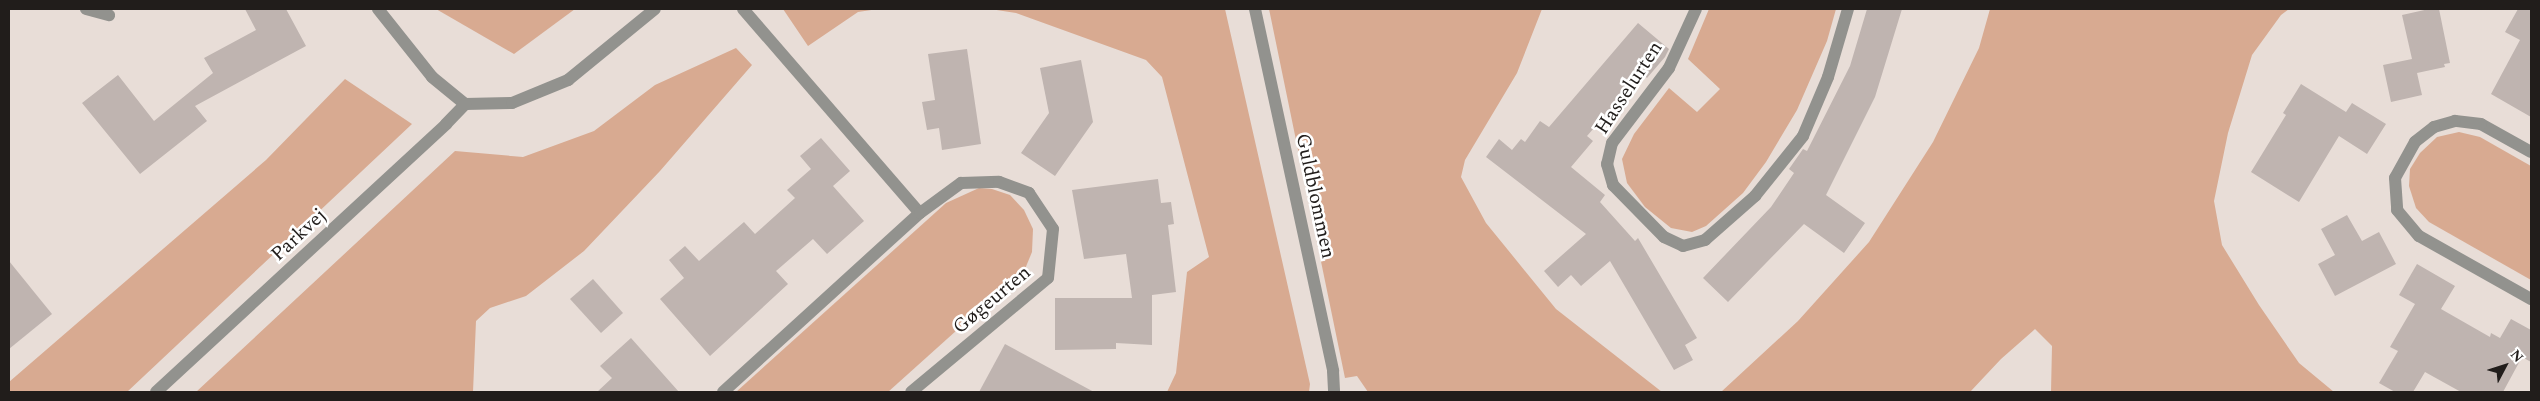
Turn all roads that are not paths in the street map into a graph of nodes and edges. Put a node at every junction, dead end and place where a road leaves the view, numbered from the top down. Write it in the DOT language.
graph roads {
  1 [pos="86,9"];
  2 [pos="378,9"];
  3 [pos="655,9"];
  4 [pos="743,9"];
  5 [pos="1255,9"];
  6 [pos="1696,9"];
  7 [pos="1848,9"];
  8 [pos="109,15"];
  9 [pos="465,104"];
  10 [pos="2531,152"];
  11 [pos="920,213"];
  12 [pos="2531,299"];
  13 [pos="156,392"];
  14 [pos="723,392"];
  15 [pos="911,392"];
  16 [pos="1334,392"];
  1 -- 8 [label="street"];
  2 -- 9 [label="street"];
  3 -- 9 [label="street"];
  4 -- 11 [label="street"];
  5 -- 16 [label="street, Guldblommen"];
  6 -- 7 [label="street, Hasselurten"];
  9 -- 13 [label="street, Parkvej"];
  10 -- 12 [label="street"];
  11 -- 14 [label="street, Gøgeurten"];
  11 -- 15 [label="street, Gøgeurten"];
}
